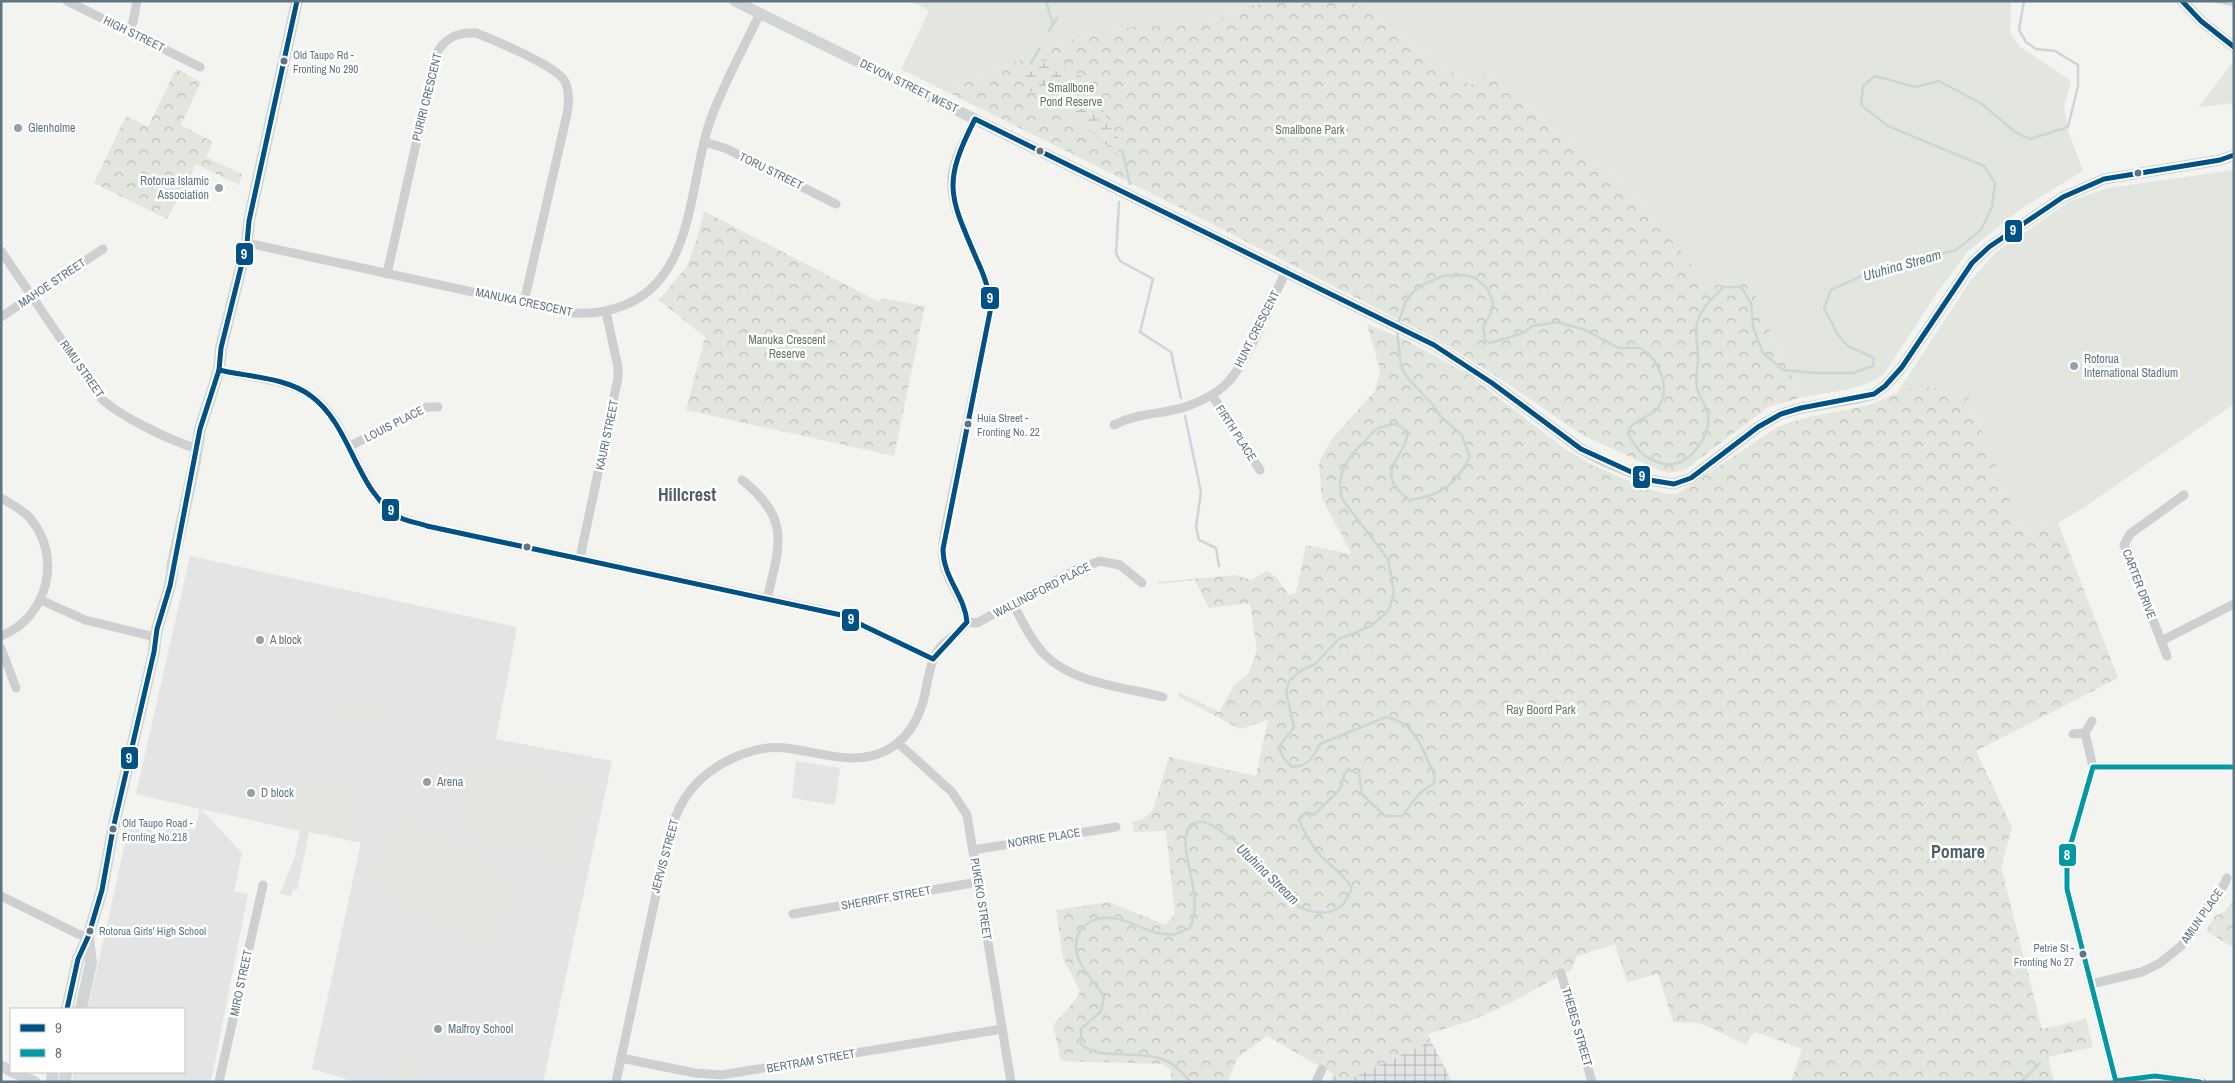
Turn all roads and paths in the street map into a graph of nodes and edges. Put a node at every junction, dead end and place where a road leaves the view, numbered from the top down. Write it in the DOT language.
graph roads {
  1 [pos="67,1"];
  2 [pos="137,1"];
  3 [pos="297,1"];
  4 [pos="735,1"];
  5 [pos="2182,1"];
  6 [pos="760,13"];
  7 [pos="128,32"];
  8 [pos="2234,47"];
  9 [pos="200,67"];
  10 [pos="975,119"];
  11 [pos="705,142"];
  12 [pos="2234,155"];
  13 [pos="836,204"];
  14 [pos="247,243"];
  15 [pos="103,249"];
  16 [pos="1,251"];
  17 [pos="1286,271"];
  18 [pos="387,274"];
  19 [pos="32,296"];
  20 [pos="524,302"];
  21 [pos="606,312"];
  22 [pos="1,317"];
  23 [pos="219,370"];
  24 [pos="1212,395"];
  25 [pos="438,407"];
  26 [pos="1114,425"];
  27 [pos="350,446"];
  28 [pos="196,448"];
  29 [pos="1260,470"];
  30 [pos="742,480"];
  31 [pos="2184,495"];
  32 [pos="1,498"];
  33 [pos="580,558"];
  34 [pos="1142,583"];
  35 [pos="767,599"];
  36 [pos="41,600"];
  37 [pos="1013,604"];
  38 [pos="2234,604"];
  39 [pos="967,622"];
  40 [pos="1,636"];
  41 [pos="154,637"];
  42 [pos="2161,641"];
  43 [pos="1,648"];
  44 [pos="2166,656"];
  45 [pos="932,660"];
  46 [pos="16,688"];
  47 [pos="1163,696"];
  48 [pos="2092,721"];
  49 [pos="2085,733"];
  50 [pos="2073,734"];
  51 [pos="898,743"];
  52 [pos="2094,767"];
  53 [pos="2234,767"];
  54 [pos="1116,827"];
  55 [pos="973,850"];
  56 [pos="2227,878"];
  57 [pos="978,882"];
  58 [pos="263,885"];
  59 [pos="1,896"];
  60 [pos="793,914"];
  61 [pos="88,936"];
  62 [pos="1561,972"];
  63 [pos="2092,984"];
  64 [pos="67,1008"];
  65 [pos="81,1008"];
  66 [pos="1002,1029"];
  67 [pos="621,1058"];
  68 [pos="1322,1069"];
  69 [pos="16,1073"];
  70 [pos="35,1082"];
  71 [pos="219,1082"];
  72 [pos="616,1082"];
  73 [pos="1011,1082"];
  74 [pos="1316,1082"];
  75 [pos="1592,1082"];
  76 [pos="2116,1082"];
  77 [pos="2202,1082"];
  1 -- 7 [label="street, HIGH STREET"];
  2 -- 7 [label="street"];
  3 -- 14 [label="highway"];
  4 -- 6 [label="main road, DEVON STREET WEST"];
  5 -- 8 [label="main road"];
  6 -- 10 [label="main road, DEVON STREET WEST"];
  6 -- 11 [label="street, MANUKA CRESCENT"];
  7 -- 9 [label="street, HIGH STREET"];
  10 -- 17 [label="main road, DEVON STREET WEST"];
  10 -- 39 [label="street"];
  11 -- 13 [label="street, TORU STREET"];
  11 -- 21 [label="street, MANUKA CRESCENT"];
  12 -- 17 [label="main road, DEVON STREET WEST"];
  14 -- 18 [label="street, MANUKA CRESCENT"];
  14 -- 23 [label="highway"];
  15 -- 19 [label="street, MAHOE STREET"];
  16 -- 19 [label="street, RIMU STREET"];
  17 -- 24 [label="street, HUNT CRESCENT"];
  18 -- 20 [label="street, MANUKA CRESCENT"];
  18 -- 20 [label="street, PURIRI CRESCENT"];
  19 -- 22 [label="street, MAHOE STREET"];
  19 -- 28 [label="street, RIMU STREET"];
  20 -- 21 [label="street, MANUKA CRESCENT"];
  21 -- 33 [label="street, KAURI STREET"];
  23 -- 27 [label="street"];
  23 -- 28 [label="highway"];
  24 -- 26 [label="street, HUNT CRESCENT"];
  24 -- 29 [label="street, FIRTH PLACE"];
  25 -- 27 [label="street, LOUIS PLACE"];
  27 -- 33 [label="street"];
  28 -- 41 [label="highway"];
  30 -- 35 [label="street"];
  31 -- 42 [label="street, CARTER DRIVE"];
  32 -- 36 [label="street"];
  33 -- 35 [label="street"];
  34 -- 37 [label="street, WALLINGFORD PLACE"];
  35 -- 45 [label="street"];
  36 -- 40 [label="street"];
  36 -- 41 [label="street"];
  37 -- 39 [label="street, WALLINGFORD PLACE"];
  37 -- 47 [label="street"];
  38 -- 42 [label="street"];
  39 -- 45 [label="street, JERVIS STREET"];
  41 -- 61 [label="highway"];
  42 -- 44 [label="street, CARTER DRIVE"];
  43 -- 46 [label="street"];
  45 -- 51 [label="street, JERVIS STREET"];
  48 -- 49 [label="street"];
  49 -- 50 [label="street"];
  49 -- 52 [label="street"];
  51 -- 55 [label="street, PUKEKO STREET"];
  51 -- 67 [label="street, JERVIS STREET"];
  52 -- 53 [label="street"];
  52 -- 63 [label="street"];
  54 -- 55 [label="street, NORRIE PLACE"];
  55 -- 57 [label="street, PUKEKO STREET"];
  56 -- 63 [label="street, AMUN PLACE"];
  57 -- 60 [label="street, SHERRIFF STREET"];
  57 -- 66 [label="street, PUKEKO STREET"];
  58 -- 71 [label="street, MIRO STREET"];
  59 -- 61 [label="street"];
  61 -- 64 [label="highway"];
  61 -- 65 [label="highway"];
  62 -- 75 [label="street, THEBES STREET"];
  63 -- 76 [label="street"];
  66 -- 67 [label="street, BERTRAM STREET"];
  66 -- 73 [label="street, PUKEKO STREET"];
  67 -- 72 [label="street, JERVIS STREET"];
  68 -- 74 [label="street"];
  69 -- 70 [label="main road"];
  76 -- 77 [label="street"];
}
